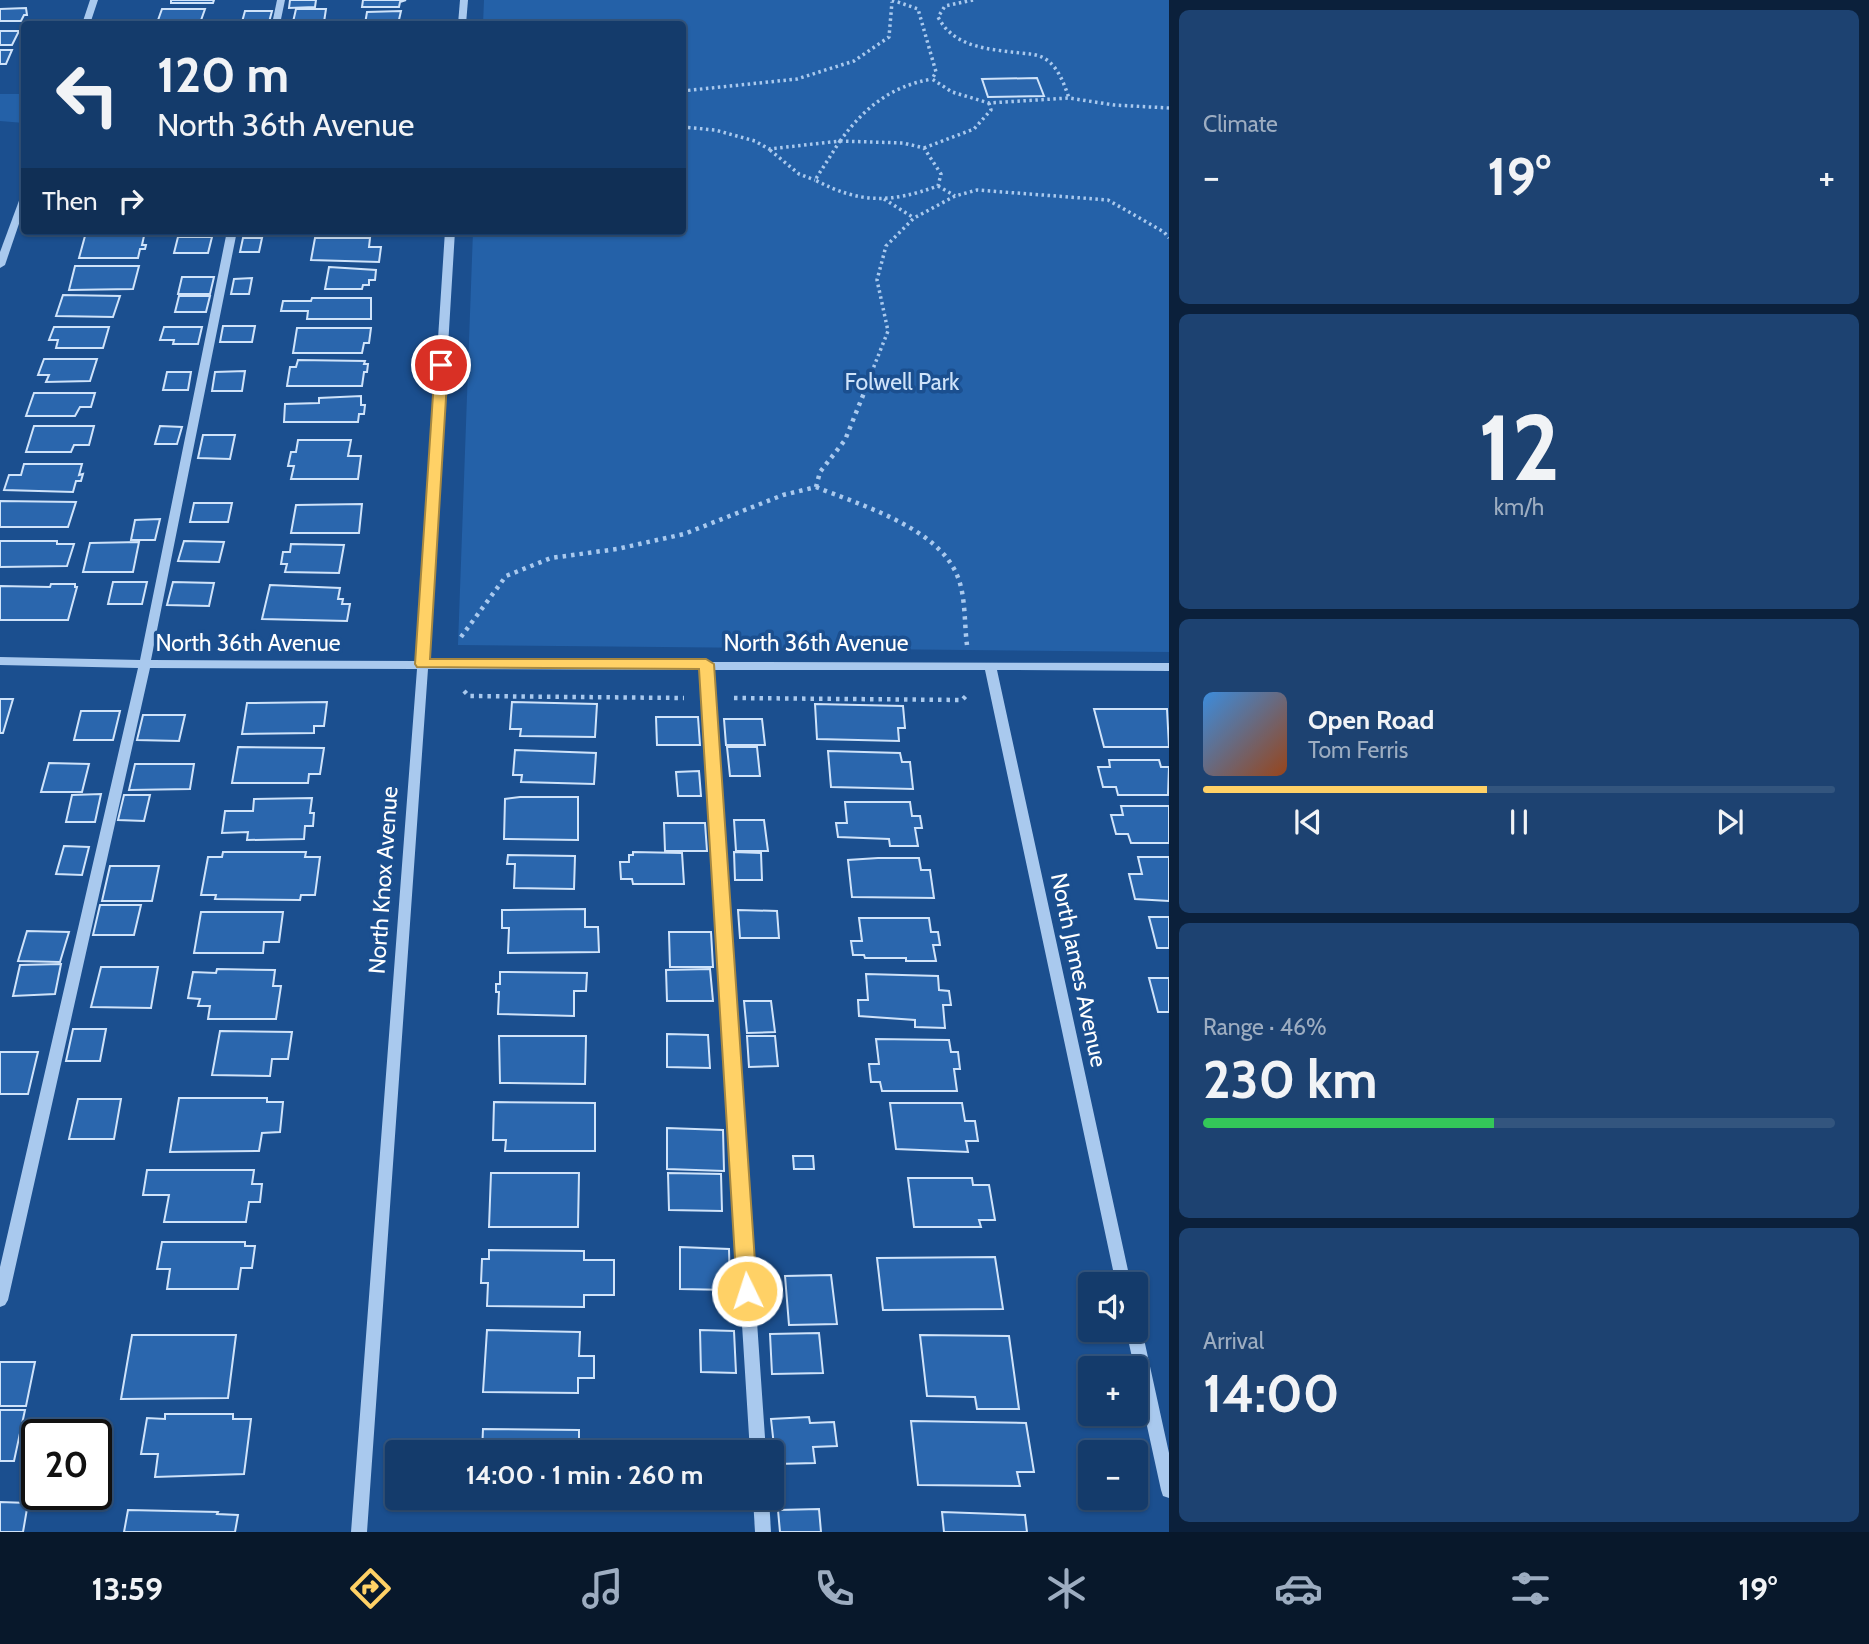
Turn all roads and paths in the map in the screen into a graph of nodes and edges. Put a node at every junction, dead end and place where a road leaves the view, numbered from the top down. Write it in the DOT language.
graph roads {
  1 [pos="94,0"];
  2 [pos="281,0"];
  3 [pos="464,0"];
  4 [pos="973,0"];
  5 [pos="892,1"];
  6 [pos="87,21"];
  7 [pos="277,21"];
  8 [pos="462,21"];
  9 [pos="932,79"];
  10 [pos="686,90"];
  11 [pos="1069,98"];
  12 [pos="989,103"];
  13 [pos="1169,108"];
  14 [pos="686,127"];
  15 [pos="839,141"];
  16 [pos="924,148"];
  17 [pos="769,149"];
  18 [pos="816,180"];
  19 [pos="938,186"];
  20 [pos="955,196"];
  21 [pos="883,199"];
  22 [pos="21,206"];
  23 [pos="914,218"];
  24 [pos="231,235"];
  25 [pos="450,235"];
  26 [pos="1169,238"];
  27 [pos="0,265"];
  28 [pos="816,487"];
  29 [pos="461,637"];
  30 [pos="0,661"];
  31 [pos="144,664"];
  32 [pos="422,664"];
  33 [pos="706,664"];
  34 [pos="970,664"];
  35 [pos="990,665"];
  36 [pos="1169,667"];
  37 [pos="1121,1272"];
  38 [pos="0,1300"];
  39 [pos="1137,1342"];
  40 [pos="757,1440"];
  41 [pos="1169,1490"];
  42 [pos="762,1510"];
  43 [pos="359,1532"];
  44 [pos="763,1532"];
  1 -- 6 [label="street"];
  2 -- 7 [label="street"];
  3 -- 8 [label="street"];
  4 -- 11 [label="path"];
  5 -- 9 [label="path"];
  5 -- 10 [label="path"];
  9 -- 12 [label="path"];
  9 -- 15 [label="path"];
  11 -- 12 [label="path"];
  11 -- 13 [label="path"];
  12 -- 16 [label="path"];
  14 -- 17 [label="path"];
  15 -- 16 [label="path"];
  15 -- 17 [label="path"];
  15 -- 18 [label="path"];
  16 -- 19 [label="path"];
  17 -- 18 [label="path"];
  18 -- 21 [label="path"];
  19 -- 20 [label="path"];
  19 -- 21 [label="path"];
  20 -- 23 [label="path"];
  20 -- 26 [label="path"];
  21 -- 23 [label="path"];
  22 -- 27 [label="street"];
  23 -- 28 [label="path"];
  24 -- 31 [label="street"];
  25 -- 32 [label="street, North Knox Avenue"];
  28 -- 29 [label="path"];
  28 -- 34 [label="path"];
  30 -- 31 [label="street, North 36th Avenue"];
  31 -- 32 [label="street, North 36th Avenue"];
  31 -- 38 [label="street"];
  32 -- 33 [label="street, North 36th Avenue"];
  32 -- 43 [label="street, North Knox Avenue"];
  33 -- 34 [label="street, North 36th Avenue"];
  33 -- 40 [label="street"];
  34 -- 35 [label="street, North 36th Avenue"];
  35 -- 36 [label="street, North 36th Avenue"];
  35 -- 37 [label="street, North James Avenue"];
  39 -- 41 [label="street"];
  42 -- 44 [label="street"];
}
